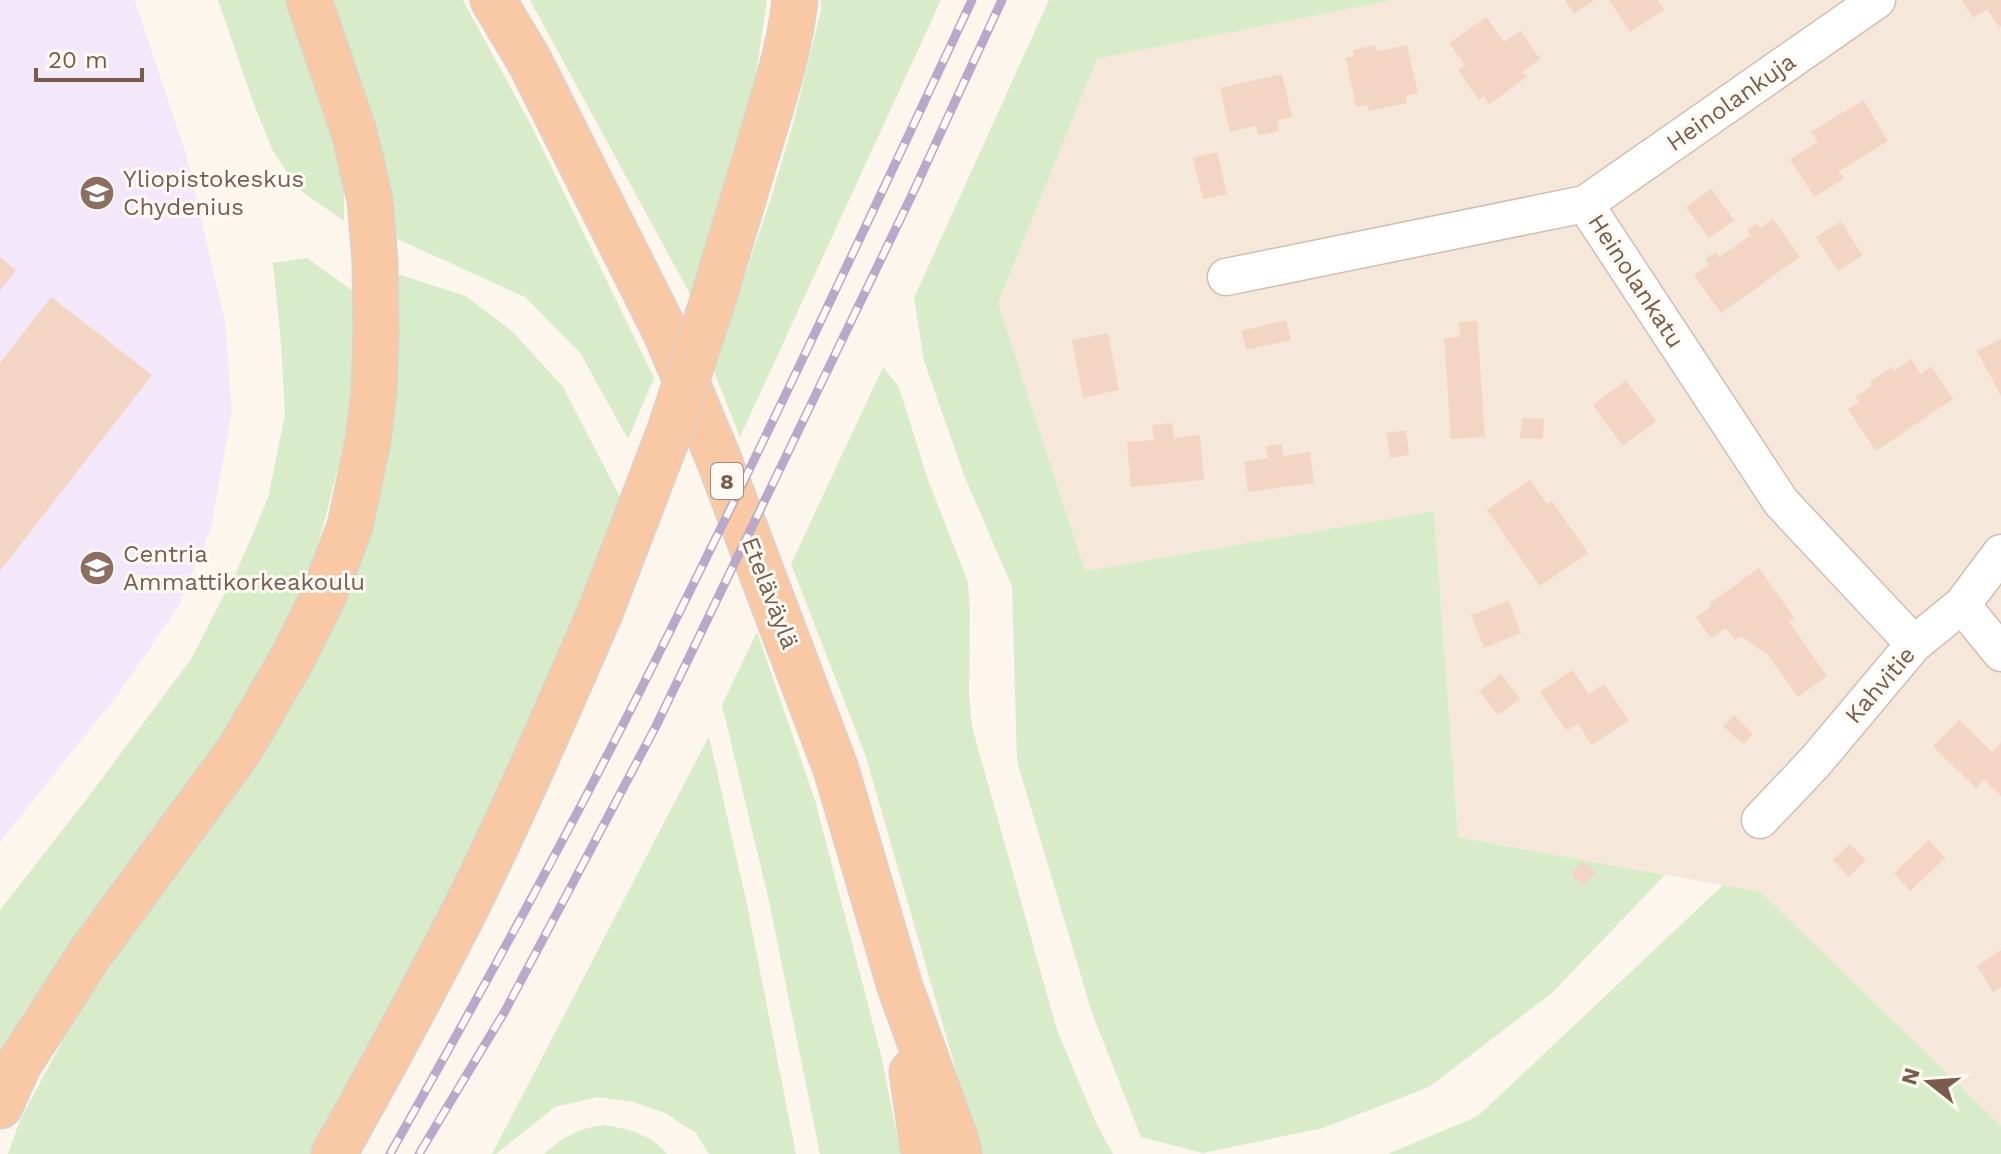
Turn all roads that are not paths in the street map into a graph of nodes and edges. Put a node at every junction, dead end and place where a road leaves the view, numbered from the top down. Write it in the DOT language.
graph roads {
  1 [pos="309,0"];
  2 [pos="493,0"];
  3 [pos="795,0"];
  4 [pos="1877,0"];
  5 [pos="1585,204"];
  6 [pos="1226,277"];
  7 [pos="2001,553"];
  8 [pos="1962,605"];
  9 [pos="1914,644"];
  10 [pos="2001,653"];
  11 [pos="1760,820"];
  12 [pos="900,987"];
  13 [pos="0,1106"];
  14 [pos="334,1154"];
  15 [pos="924,1154"];
  16 [pos="959,1154"];
  1 -- 13 [label="highway"];
  2 -- 12 [label="highway, Eteläväylä / 8"];
  3 -- 14 [label="highway, bridge"];
  4 -- 5 [label="street, Heinolankuja"];
  5 -- 6 [label="street, Heinolankatu"];
  5 -- 9 [label="street, Heinolankatu"];
  7 -- 8 [label="street, Kahvitie"];
  8 -- 9 [label="street, Kahvitie"];
  8 -- 10 [label="street"];
  9 -- 11 [label="street, Kahvitie"];
  12 -- 15 [label="highway, Eteläväylä / 8"];
  12 -- 16 [label="highway, Eteläväylä / 8"];
}
